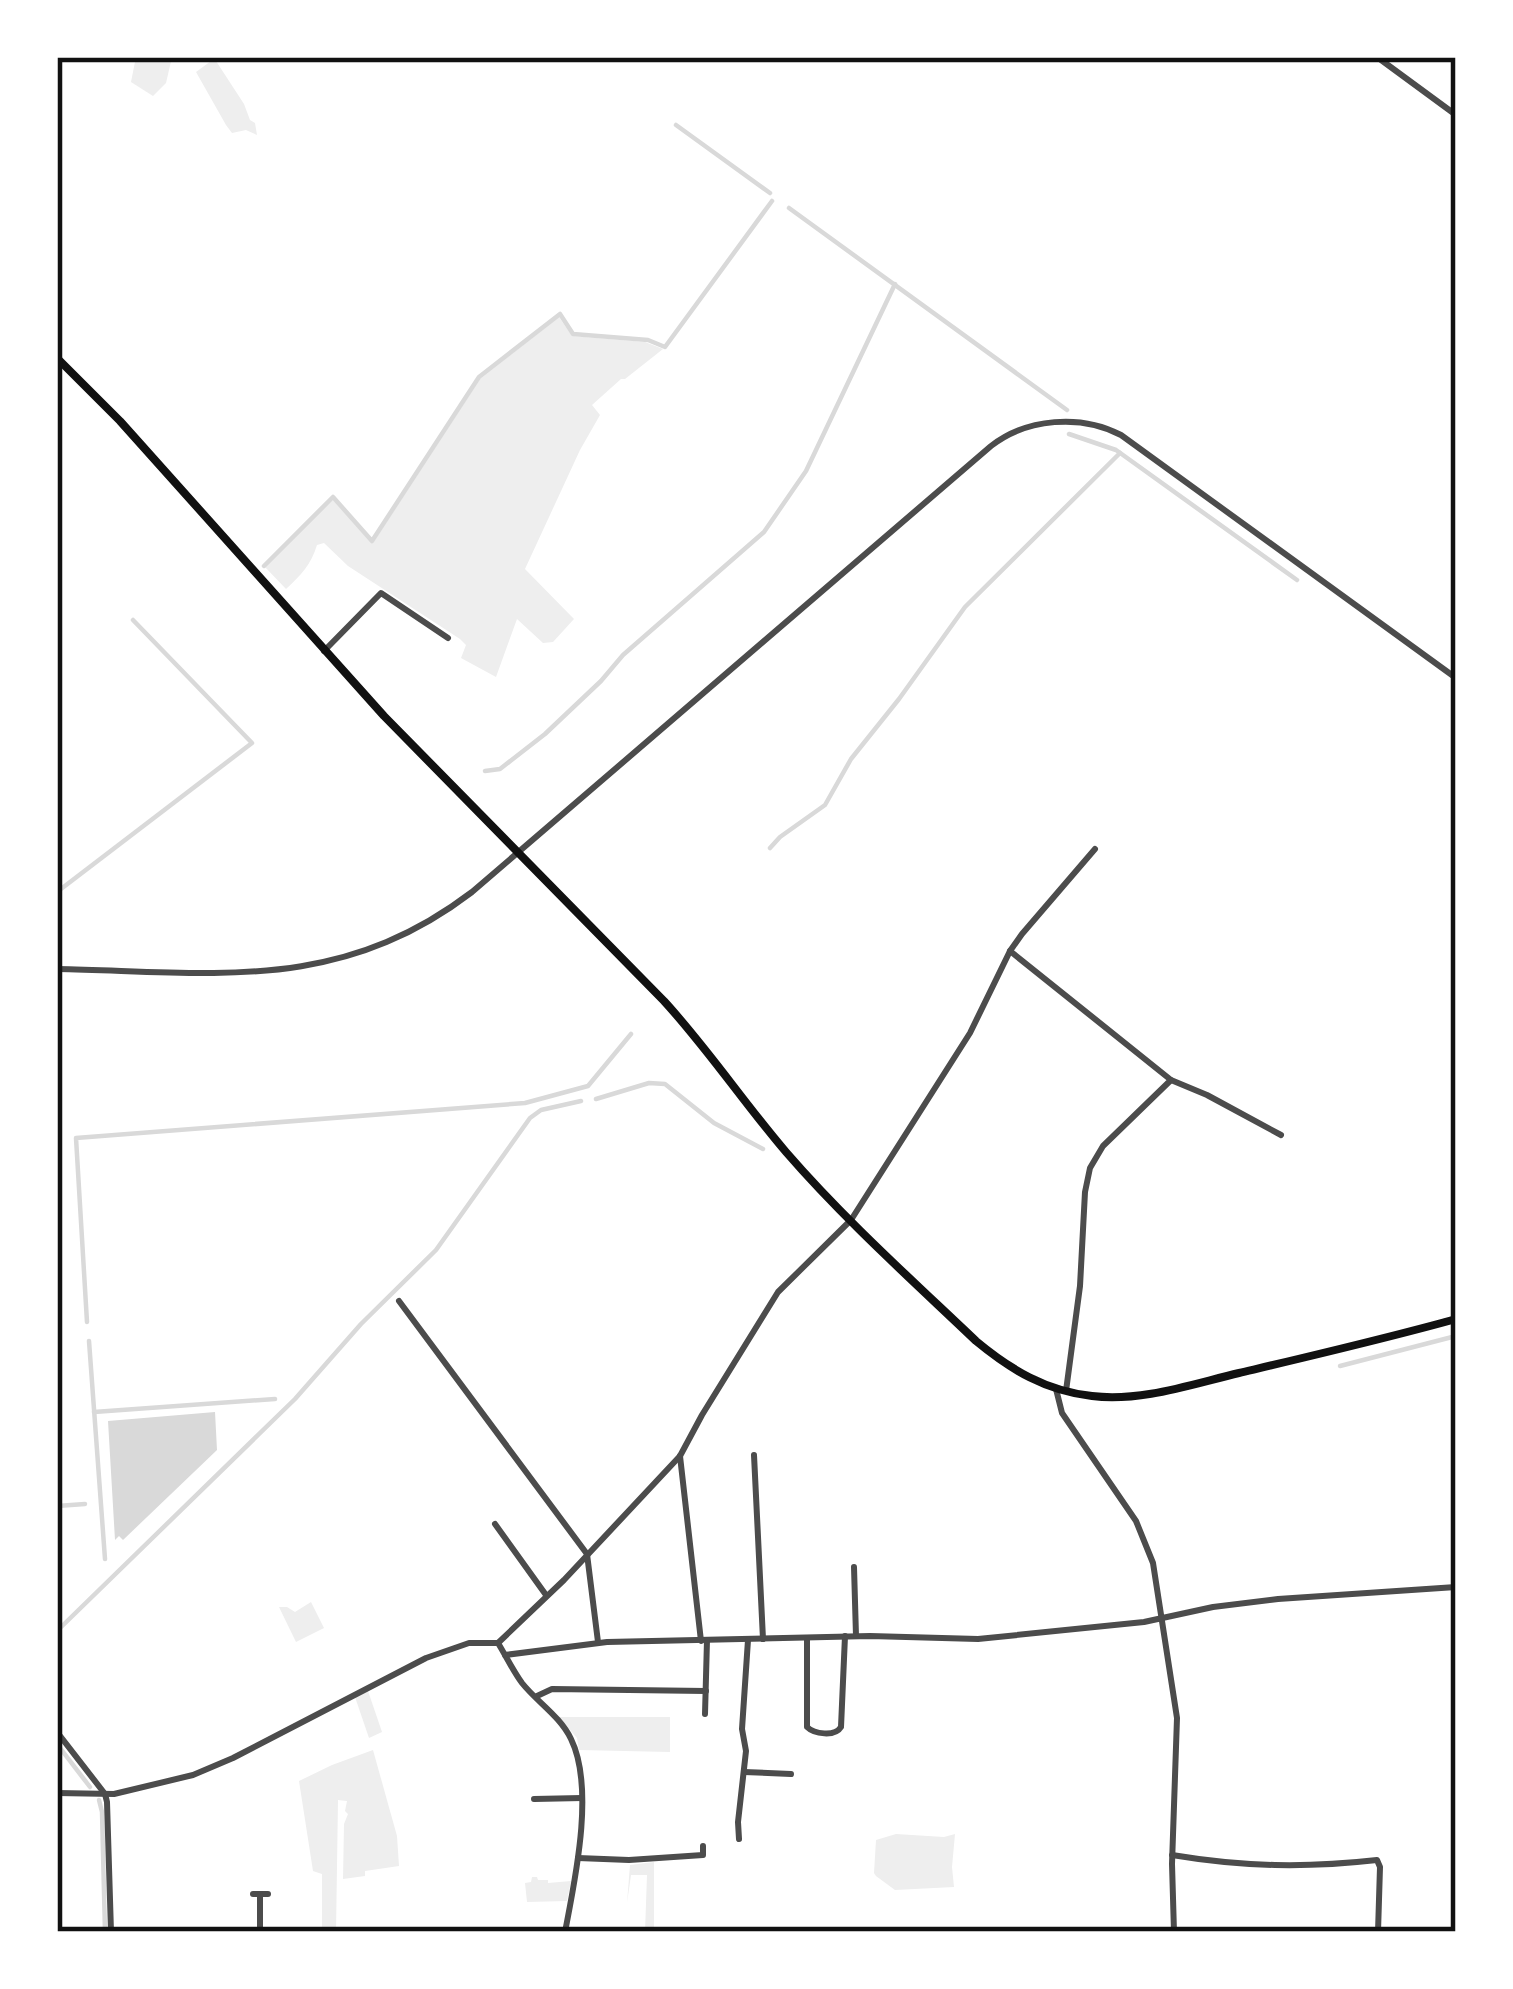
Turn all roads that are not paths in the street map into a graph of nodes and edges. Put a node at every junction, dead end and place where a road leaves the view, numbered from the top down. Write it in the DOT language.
graph roads {
  1 [pos="1377,57"];
  2 [pos="1456,115"];
  3 [pos="57,358"];
  4 [pos="448,638"];
  5 [pos="324,651"];
  6 [pos="1456,678"];
  7 [pos="1095,849"];
  8 [pos="518,853"];
  9 [pos="1010,951"];
  10 [pos="57,969"];
  11 [pos="1171,1079"];
  12 [pos="1281,1135"];
  13 [pos="851,1220"];
  14 [pos="399,1301"];
  15 [pos="1456,1319"];
  16 [pos="1061,1389"];
  17 [pos="754,1455"];
  18 [pos="680,1456"];
  19 [pos="495,1524"];
  20 [pos="587,1554"];
  21 [pos="854,1568"];
  22 [pos="1456,1587"];
  23 [pos="547,1596"];
  24 [pos="1164,1618"];
  25 [pos="845,1636"];
  26 [pos="856,1636"];
  27 [pos="807,1637"];
  28 [pos="763,1639"];
  29 [pos="748,1640"];
  30 [pos="704,1641"];
  31 [pos="498,1643"];
  32 [pos="598,1643"];
  33 [pos="506,1655"];
  34 [pos="706,1691"];
  35 [pos="537,1696"];
  36 [pos="705,1714"];
  37 [pos="57,1732"];
  38 [pos="744,1772"];
  39 [pos="791,1774"];
  40 [pos="57,1793"];
  41 [pos="105,1794"];
  42 [pos="582,1798"];
  43 [pos="534,1799"];
  44 [pos="739,1839"];
  45 [pos="703,1846"];
  46 [pos="1172,1855"];
  47 [pos="578,1858"];
  48 [pos="260,1894"];
  49 [pos="111,1932"];
  50 [pos="260,1932"];
  51 [pos="566,1932"];
  52 [pos="1174,1932"];
  53 [pos="1378,1932"];
  1 -- 2 [label="street"];
  3 -- 5 [label="main road"];
  4 -- 5 [label="street"];
  5 -- 8 [label="main road"];
  6 -- 8 [label="street"];
  7 -- 9 [label="street"];
  8 -- 10 [label="street"];
  8 -- 13 [label="main road"];
  9 -- 11 [label="street"];
  9 -- 13 [label="street"];
  11 -- 12 [label="street"];
  11 -- 16 [label="street"];
  13 -- 16 [label="main road"];
  13 -- 18 [label="street"];
  14 -- 20 [label="street"];
  15 -- 16 [label="main road"];
  16 -- 24 [label="street"];
  17 -- 28 [label="street"];
  18 -- 20 [label="street"];
  18 -- 30 [label="street"];
  19 -- 23 [label="street"];
  20 -- 23 [label="street"];
  20 -- 32 [label="street"];
  21 -- 26 [label="street"];
  22 -- 24 [label="street"];
  23 -- 31 [label="street"];
  24 -- 26 [label="street"];
  24 -- 46 [label="street"];
  25 -- 26 [label="street"];
  25 -- 27 [label="street"];
  25 -- 27 [label="street"];
  27 -- 28 [label="street"];
  28 -- 29 [label="street"];
  29 -- 30 [label="street"];
  29 -- 38 [label="street"];
  30 -- 32 [label="street"];
  30 -- 34 [label="street"];
  31 -- 33 [label="street"];
  31 -- 41 [label="street"];
  32 -- 33 [label="street"];
  33 -- 35 [label="street"];
  34 -- 35 [label="street"];
  34 -- 36 [label="street"];
  35 -- 42 [label="street"];
  37 -- 41 [label="street"];
  38 -- 39 [label="street"];
  38 -- 44 [label="street"];
  40 -- 41 [label="street"];
  41 -- 49 [label="street"];
  42 -- 43 [label="street"];
  42 -- 47 [label="street"];
  45 -- 47 [label="street"];
  46 -- 52 [label="street"];
  46 -- 53 [label="street"];
  47 -- 51 [label="street"];
  48 -- 50 [label="street"];
}
